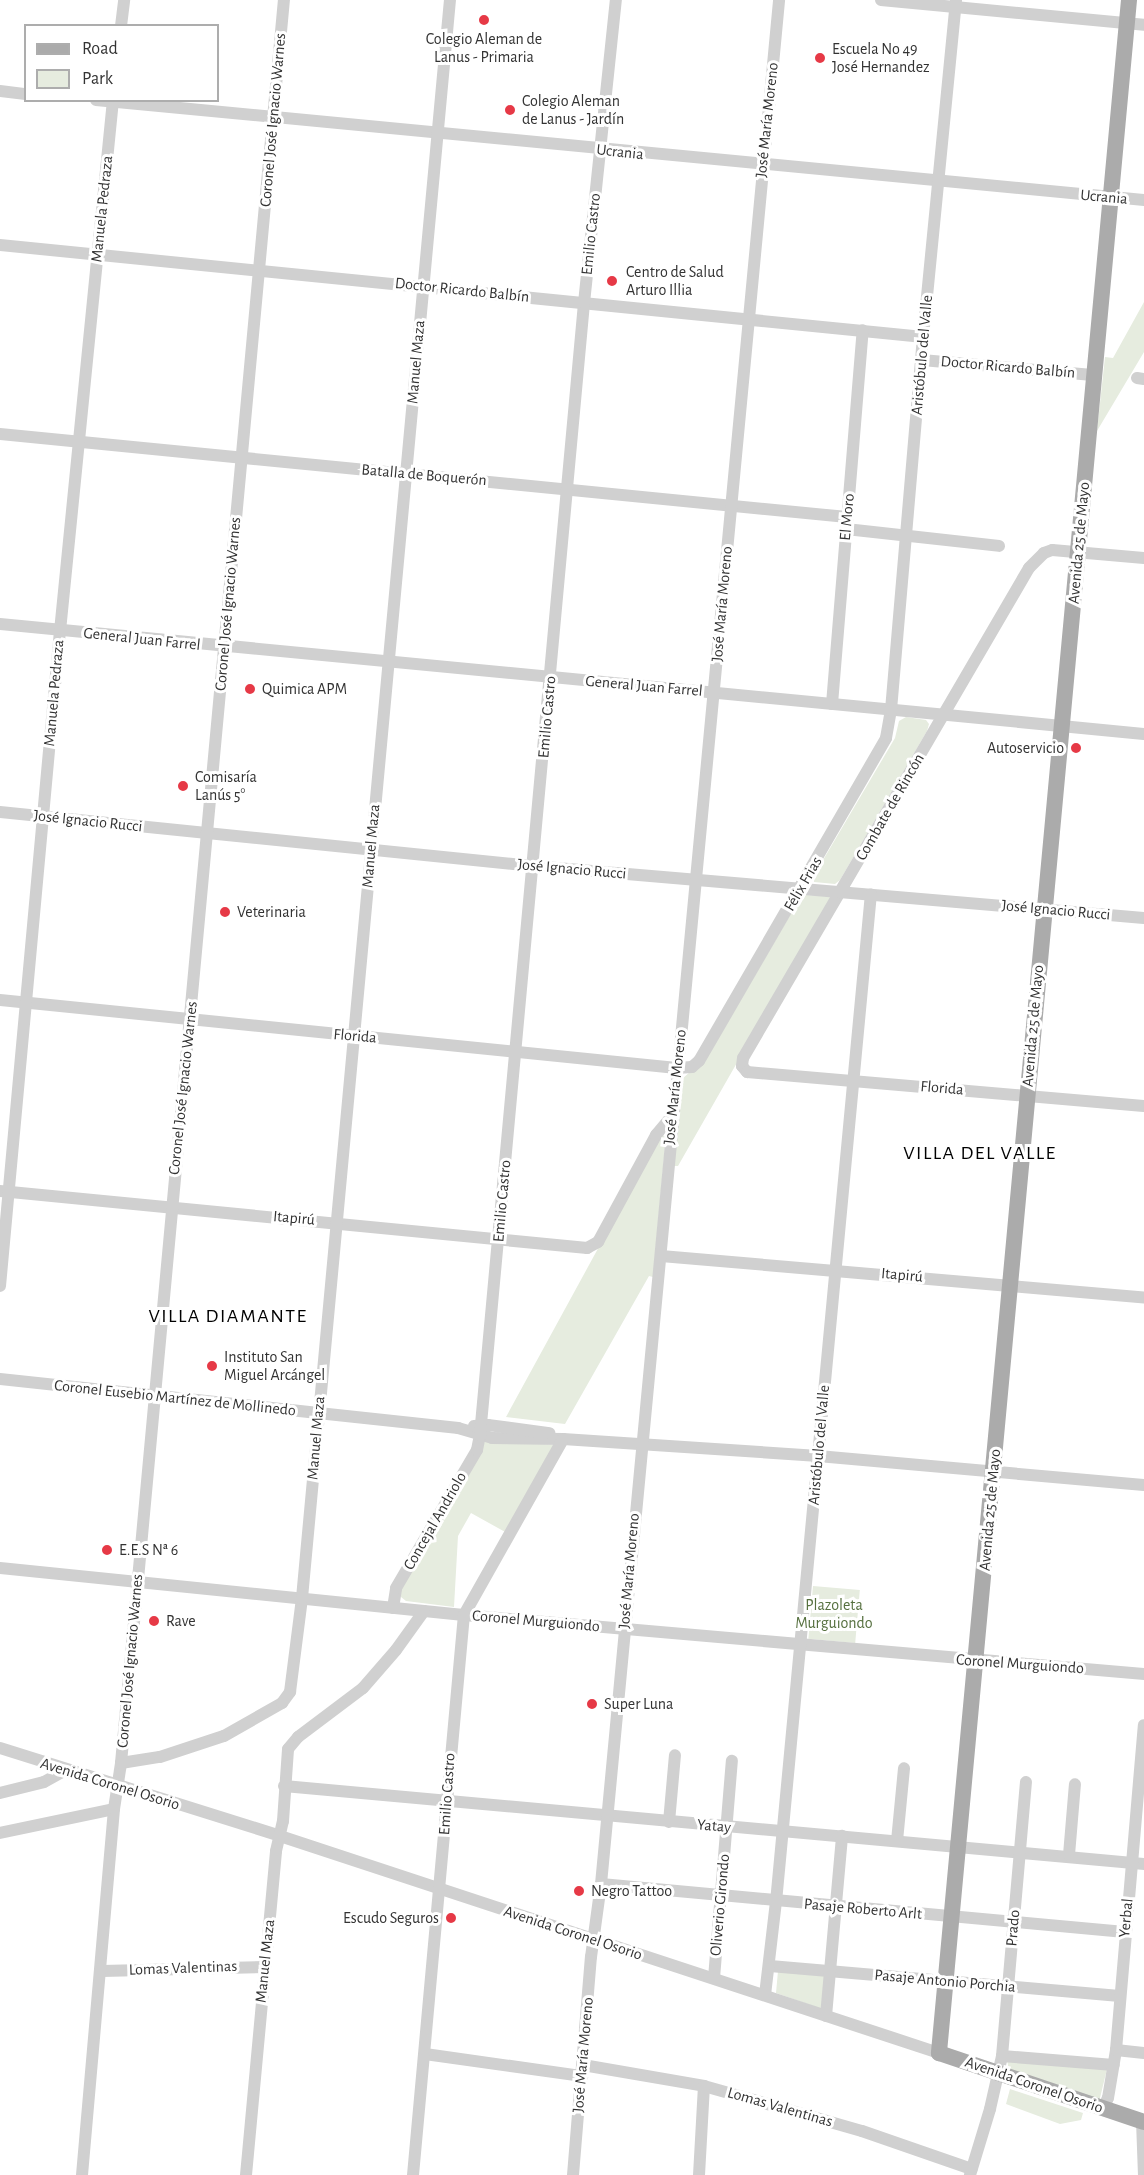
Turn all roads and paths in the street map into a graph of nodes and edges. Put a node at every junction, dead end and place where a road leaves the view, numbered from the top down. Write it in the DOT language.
graph roads {
  1 [pos="124,0"];
  2 [pos="284,0"];
  3 [pos="450,0"];
  4 [pos="616,0"];
  5 [pos="779,0"];
  6 [pos="881,0"];
  7 [pos="1129,0"];
  8 [pos="956,4"];
  9 [pos="121,24"];
  10 [pos="1127,24"];
  11 [pos="1144,25"];
  12 [pos="0,91"];
  13 [pos="24,94"];
  14 [pos="113,102"];
  15 [pos="123,102"];
  16 [pos="273,117"];
  17 [pos="436,133"];
  18 [pos="600,150"];
  19 [pos="762,166"];
  20 [pos="939,182"];
  21 [pos="1112,197"];
  22 [pos="1144,200"];
  23 [pos="0,245"];
  24 [pos="97,255"];
  25 [pos="259,269"];
  26 [pos="423,286"];
  27 [pos="584,303"];
  28 [pos="749,318"];
  29 [pos="862,330"];
  30 [pos="923,337"];
  31 [pos="922,360"];
  32 [pos="1095,375"];
  33 [pos="0,434"];
  34 [pos="78,442"];
  35 [pos="241,459"];
  36 [pos="405,473"];
  37 [pos="568,489"];
  38 [pos="731,506"];
  39 [pos="847,523"];
  40 [pos="906,536"];
  41 [pos="999,546"];
  42 [pos="1078,551"];
  43 [pos="1144,558"];
  44 [pos="0,624"];
  45 [pos="60,631"];
  46 [pos="224,647"];
  47 [pos="387,662"];
  48 [pos="551,678"];
  49 [pos="714,693"];
  50 [pos="832,704"];
  51 [pos="891,710"];
  52 [pos="945,714"];
  53 [pos="1061,726"];
  54 [pos="1144,734"];
  55 [pos="0,812"];
  56 [pos="44,816"];
  57 [pos="207,834"];
  58 [pos="371,849"];
  59 [pos="533,866"];
  60 [pos="696,879"];
  61 [pos="800,888"];
  62 [pos="840,891"];
  63 [pos="871,894"];
  64 [pos="1044,909"];
  65 [pos="1144,918"];
  66 [pos="0,1000"];
  67 [pos="26,1003"];
  68 [pos="190,1021"];
  69 [pos="352,1035"];
  70 [pos="516,1050"];
  71 [pos="706,1054"];
  72 [pos="742,1066"];
  73 [pos="677,1068"];
  74 [pos="852,1080"];
  75 [pos="1027,1095"];
  76 [pos="1144,1106"];
  77 [pos="672,1116"];
  78 [pos="4,1191"];
  79 [pos="172,1206"];
  80 [pos="336,1222"];
  81 [pos="499,1238"];
  82 [pos="661,1256"];
  83 [pos="836,1269"];
  84 [pos="1011,1285"];
  85 [pos="0,1286"];
  86 [pos="1144,1297"];
  87 [pos="0,1379"];
  88 [pos="154,1396"];
  89 [pos="318,1413"];
  90 [pos="480,1430"];
  91 [pos="563,1439"];
  92 [pos="641,1445"];
  93 [pos="818,1456"];
  94 [pos="993,1471"];
  95 [pos="1144,1485"];
  96 [pos="0,1568"];
  97 [pos="137,1582"];
  98 [pos="302,1598"];
  99 [pos="393,1608"];
  100 [pos="424,1611"];
  101 [pos="464,1615"];
  102 [pos="624,1629"];
  103 [pos="800,1645"];
  104 [pos="976,1661"];
  105 [pos="1144,1674"];
  106 [pos="1144,1725"];
  107 [pos="0,1748"];
  108 [pos="675,1755"];
  109 [pos="732,1761"];
  110 [pos="121,1762"];
  111 [pos="904,1768"];
  112 [pos="66,1770"];
  113 [pos="1026,1782"];
  114 [pos="1075,1784"];
  115 [pos="117,1786"];
  116 [pos="284,1786"];
  117 [pos="0,1793"];
  118 [pos="446,1800"];
  119 [pos="114,1809"];
  120 [pos="607,1817"];
  121 [pos="669,1822"];
  122 [pos="726,1827"];
  123 [pos="782,1831"];
  124 [pos="0,1833"];
  125 [pos="280,1836"];
  126 [pos="842,1836"];
  127 [pos="897,1841"];
  128 [pos="960,1847"];
  129 [pos="1020,1852"];
  130 [pos="1069,1855"];
  131 [pos="1138,1863"];
  132 [pos="601,1884"];
  133 [pos="441,1889"];
  134 [pos="721,1897"];
  135 [pos="776,1902"];
  136 [pos="836,1907"];
  137 [pos="953,1916"];
  138 [pos="1014,1921"];
  139 [pos="1125,1932"];
  140 [pos="593,1941"];
  141 [pos="770,1966"];
  142 [pos="264,1967"];
  143 [pos="102,1971"];
  144 [pos="831,1971"];
  145 [pos="714,1978"];
  146 [pos="948,1981"];
  147 [pos="1008,1986"];
  148 [pos="765,1995"];
  149 [pos="1120,1996"];
  150 [pos="826,2016"];
  151 [pos="1116,2050"];
  152 [pos="939,2053"];
  153 [pos="1144,2053"];
  154 [pos="425,2054"];
  155 [pos="1002,2056"];
  156 [pos="1114,2065"];
  157 [pos="582,2070"];
  158 [pos="999,2073"];
  159 [pos="704,2086"];
  160 [pos="1103,2109"];
  161 [pos="1143,2122"];
  162 [pos="971,2172"];
  163 [pos="82,2175"];
  164 [pos="246,2175"];
  165 [pos="413,2175"];
  166 [pos="573,2175"];
  167 [pos="699,2175"];
  168 [pos="1144,2175"];
  1 -- 9 [label="street"];
  2 -- 16 [label="street, Coronel José Ignacio Warnes"];
  3 -- 17 [label="street, Manuel Maza"];
  4 -- 18 [label="street, Emilio Castro"];
  5 -- 19 [label="street, José María Moreno"];
  6 -- 8 [label="street"];
  7 -- 10 [label="main road, Avenida 25 de Mayo"];
  8 -- 10 [label="street"];
  8 -- 20 [label="street, Aristóbulo del Valle"];
  10 -- 11 [label="street"];
  10 -- 21 [label="main road, Avenida 25 de Mayo"];
  12 -- 13 [label="street"];
  14 -- 24 [label="street, Manuela Pedraza"];
  15 -- 16 [label="street, Ucrania"];
  16 -- 17 [label="street, Ucrania"];
  16 -- 25 [label="street, Coronel José Ignacio Warnes"];
  17 -- 18 [label="street, Ucrania"];
  17 -- 26 [label="street, Manuel Maza"];
  18 -- 19 [label="street, Ucrania"];
  18 -- 27 [label="street, Emilio Castro"];
  19 -- 20 [label="street, Ucrania"];
  19 -- 28 [label="street, José María Moreno"];
  20 -- 21 [label="street, Ucrania"];
  20 -- 30 [label="street, Aristóbulo del Valle"];
  21 -- 22 [label="street, Ucrania"];
  21 -- 32 [label="main road, Avenida 25 de Mayo"];
  23 -- 24 [label="street, Doctor Ricardo Balbín"];
  24 -- 25 [label="street, Doctor Ricardo Balbín"];
  24 -- 34 [label="street, Manuela Pedraza"];
  25 -- 26 [label="street, Doctor Ricardo Balbín"];
  25 -- 35 [label="street, Coronel José Ignacio Warnes"];
  26 -- 27 [label="street, Doctor Ricardo Balbín"];
  26 -- 36 [label="street, Manuel Maza"];
  27 -- 28 [label="street, Doctor Ricardo Balbín"];
  27 -- 37 [label="street, Emilio Castro"];
  28 -- 29 [label="street, Doctor Ricardo Balbín"];
  28 -- 38 [label="street, José María Moreno"];
  29 -- 30 [label="street, Doctor Ricardo Balbín"];
  29 -- 39 [label="street, El Moro"];
  30 -- 31 [label="street, Aristóbulo del Valle"];
  31 -- 32 [label="street, Doctor Ricardo Balbín"];
  31 -- 40 [label="street, Aristóbulo del Valle"];
  32 -- 42 [label="main road, Avenida 25 de Mayo"];
  33 -- 34 [label="street, Batalla de Boquerón"];
  34 -- 35 [label="street, Batalla de Boquerón"];
  34 -- 45 [label="street, Manuela Pedraza"];
  35 -- 36 [label="street, Batalla de Boquerón"];
  35 -- 46 [label="street, Coronel José Ignacio Warnes"];
  36 -- 37 [label="street, Batalla de Boquerón"];
  36 -- 47 [label="street, Manuel Maza"];
  37 -- 38 [label="street, Batalla de Boquerón"];
  37 -- 48 [label="street, Emilio Castro"];
  38 -- 39 [label="street, Batalla de Boquerón"];
  38 -- 49 [label="street, José María Moreno"];
  39 -- 40 [label="street, Batalla de Boquerón"];
  39 -- 50 [label="street, El Moro"];
  40 -- 41 [label="street, Batalla de Boquerón"];
  40 -- 51 [label="street, Aristóbulo del Valle"];
  42 -- 43 [label="street"];
  42 -- 52 [label="street, Combate de Rincón"];
  42 -- 53 [label="main road, Avenida 25 de Mayo"];
  44 -- 45 [label="street, General Juan Farrel"];
  45 -- 46 [label="street, General Juan Farrel"];
  45 -- 56 [label="street, Manuela Pedraza"];
  46 -- 47 [label="street, General Juan Farrel"];
  46 -- 57 [label="street, Coronel José Ignacio Warnes"];
  47 -- 48 [label="street, General Juan Farrel"];
  47 -- 58 [label="street, Manuel Maza"];
  48 -- 49 [label="street, General Juan Farrel"];
  48 -- 59 [label="street, Emilio Castro"];
  49 -- 50 [label="street, General Juan Farrel"];
  49 -- 60 [label="street, José María Moreno"];
  50 -- 51 [label="street, General Juan Farrel"];
  51 -- 52 [label="street, General Juan Farrel"];
  51 -- 61 [label="street, Félix Frias"];
  52 -- 53 [label="street, General Juan Farrel"];
  52 -- 62 [label="street, Combate de Rincón"];
  53 -- 54 [label="street, General Juan Farrel"];
  53 -- 64 [label="main road, Avenida 25 de Mayo"];
  55 -- 56 [label="street, José Ignacio Rucci"];
  56 -- 57 [label="street, José Ignacio Rucci"];
  56 -- 67 [label="street, Manuela Pedraza"];
  57 -- 58 [label="street, José Ignacio Rucci"];
  57 -- 68 [label="street, Coronel José Ignacio Warnes"];
  58 -- 59 [label="street, José Ignacio Rucci"];
  58 -- 69 [label="street, Manuel Maza"];
  59 -- 60 [label="street, José Ignacio Rucci"];
  59 -- 70 [label="street, Emilio Castro"];
  60 -- 61 [label="street, José Ignacio Rucci"];
  60 -- 73 [label="street, José María Moreno"];
  61 -- 62 [label="street, José Ignacio Rucci"];
  61 -- 71 [label="street, Félix Frias"];
  62 -- 63 [label="street, José Ignacio Rucci"];
  62 -- 72 [label="street, Combate de Rincón"];
  63 -- 64 [label="street, José Ignacio Rucci"];
  63 -- 74 [label="street, Aristóbulo del Valle"];
  64 -- 65 [label="street, José Ignacio Rucci"];
  64 -- 75 [label="main road, Avenida 25 de Mayo"];
  66 -- 67 [label="street, Florida"];
  67 -- 68 [label="street, Florida"];
  67 -- 78 [label="street, Manuela Pedraza"];
  68 -- 69 [label="street, Florida"];
  68 -- 79 [label="street, Coronel José Ignacio Warnes"];
  69 -- 70 [label="street, Florida"];
  69 -- 80 [label="street, Manuel Maza"];
  70 -- 73 [label="street, Florida"];
  70 -- 81 [label="street, Emilio Castro"];
  71 -- 73 [label="street, Florida"];
  72 -- 74 [label="street, Florida"];
  73 -- 77 [label="street, José María Moreno"];
  74 -- 75 [label="street, Florida"];
  74 -- 83 [label="street, Aristóbulo del Valle"];
  75 -- 76 [label="street, Florida"];
  75 -- 84 [label="main road, Avenida 25 de Mayo"];
  77 -- 81 [label="street, Itapirú"];
  77 -- 82 [label="street, José María Moreno"];
  78 -- 79 [label="street, Itapirú"];
  78 -- 85 [label="street, Manuela Pedraza"];
  79 -- 80 [label="street, Itapirú"];
  79 -- 88 [label="street, Coronel José Ignacio Warnes"];
  80 -- 81 [label="street, Itapirú"];
  80 -- 89 [label="street, Manuel Maza"];
  81 -- 90 [label="street, Emilio Castro"];
  82 -- 83 [label="street, Itapirú"];
  82 -- 92 [label="street, José María Moreno"];
  83 -- 84 [label="street, Itapirú"];
  83 -- 93 [label="street, Aristóbulo del Valle"];
  84 -- 86 [label="street, Itapirú"];
  84 -- 94 [label="main road, Avenida 25 de Mayo"];
  87 -- 88 [label="street, Coronel Eusebio Martínez de Mollinedo"];
  88 -- 89 [label="street, Coronel Eusebio Martínez de Mollinedo"];
  88 -- 97 [label="street, Coronel José Ignacio Warnes"];
  89 -- 90 [label="street, Coronel Eusebio Martínez de Mollinedo"];
  89 -- 98 [label="street, Manuel Maza"];
  90 -- 91 [label="street, Coronel Eusebio Martínez de Mollinedo"];
  90 -- 99 [label="street, Concejal Andriolo"];
  91 -- 92 [label="street, Coronel Eusebio Martínez de Mollinedo"];
  91 -- 101 [label="street, Emilio Castro"];
  92 -- 93 [label="street, Coronel Eusebio Martínez de Mollinedo"];
  92 -- 102 [label="street, José María Moreno"];
  93 -- 94 [label="street, Coronel Eusebio Martínez de Mollinedo"];
  93 -- 103 [label="street, Aristóbulo del Valle"];
  94 -- 95 [label="street, Coronel Eusebio Martínez de Mollinedo"];
  94 -- 104 [label="main road, Avenida 25 de Mayo"];
  96 -- 97 [label="street, Coronel Murguiondo"];
  97 -- 98 [label="street, Coronel Murguiondo"];
  97 -- 110 [label="street, Coronel José Ignacio Warnes"];
  98 -- 99 [label="street, Coronel Murguiondo"];
  98 -- 110 [label="street, Manuel Maza"];
  99 -- 100 [label="street, Coronel Murguiondo"];
  100 -- 101 [label="street, Coronel Murguiondo"];
  100 -- 116 [label="street, Manuel Maza"];
  101 -- 102 [label="street, Coronel Murguiondo"];
  101 -- 118 [label="street, Emilio Castro"];
  102 -- 103 [label="street, Coronel Murguiondo"];
  102 -- 120 [label="street, José María Moreno"];
  103 -- 104 [label="street, Coronel Murguiondo"];
  103 -- 123 [label="street, Aristóbulo del Valle"];
  104 -- 105 [label="street, Coronel Murguiondo"];
  104 -- 128 [label="main road, Avenida 25 de Mayo"];
  106 -- 131 [label="street, Yerbal"];
  107 -- 112 [label="street, Avenida Coronel Osorio"];
  108 -- 121 [label="street"];
  109 -- 122 [label="street, Oliverio Girondo"];
  110 -- 115 [label="street, Coronel José Ignacio Warnes"];
  111 -- 127 [label="street"];
  112 -- 115 [label="street, Avenida Coronel Osorio"];
  112 -- 117 [label="street"];
  113 -- 129 [label="street, Prado"];
  114 -- 130 [label="street"];
  115 -- 119 [label="street, Coronel José Ignacio Warnes"];
  115 -- 125 [label="street, Avenida Coronel Osorio"];
  116 -- 118 [label="street, Yatay"];
  116 -- 125 [label="street, Manuel Maza"];
  118 -- 120 [label="street, Yatay"];
  118 -- 133 [label="street, Emilio Castro"];
  119 -- 124 [label="street"];
  119 -- 143 [label="street, Coronel José Ignacio Warnes"];
  120 -- 121 [label="street, Yatay"];
  120 -- 132 [label="street, José María Moreno"];
  121 -- 122 [label="street, Yatay"];
  122 -- 123 [label="street, Yatay"];
  122 -- 134 [label="street, Oliverio Girondo"];
  123 -- 126 [label="street, Yatay"];
  123 -- 135 [label="street, Aristóbulo del Valle"];
  125 -- 133 [label="street, Avenida Coronel Osorio"];
  125 -- 142 [label="street, Manuel Maza"];
  126 -- 127 [label="street, Yatay"];
  126 -- 136 [label="street"];
  127 -- 128 [label="street, Yatay"];
  128 -- 129 [label="street, Yatay"];
  128 -- 137 [label="main road, Avenida 25 de Mayo"];
  129 -- 130 [label="street, Yatay"];
  129 -- 138 [label="street, Prado"];
  130 -- 131 [label="street, Yatay"];
  131 -- 139 [label="street, Yerbal"];
  132 -- 134 [label="street, Pasaje Roberto Arlt"];
  132 -- 140 [label="street, José María Moreno"];
  133 -- 140 [label="street, Avenida Coronel Osorio"];
  133 -- 154 [label="street, Emilio Castro"];
  134 -- 135 [label="street, Pasaje Roberto Arlt"];
  134 -- 145 [label="street, Oliverio Girondo"];
  135 -- 136 [label="street, Pasaje Roberto Arlt"];
  135 -- 141 [label="street, Aristóbulo del Valle"];
  136 -- 137 [label="street, Pasaje Roberto Arlt"];
  136 -- 144 [label="street"];
  137 -- 138 [label="street, Pasaje Roberto Arlt"];
  137 -- 146 [label="main road, Avenida 25 de Mayo"];
  138 -- 139 [label="street, Pasaje Roberto Arlt"];
  138 -- 147 [label="street, Prado"];
  139 -- 149 [label="street, Yerbal"];
  140 -- 145 [label="street, Avenida Coronel Osorio"];
  140 -- 157 [label="street, José María Moreno"];
  141 -- 144 [label="street, Pasaje Antonio Porchia"];
  141 -- 148 [label="street, Aristóbulo del Valle"];
  142 -- 143 [label="street, Lomas Valentinas"];
  142 -- 164 [label="street, Manuel Maza"];
  143 -- 163 [label="street, Coronel José Ignacio Warnes"];
  144 -- 146 [label="street, Pasaje Antonio Porchia"];
  144 -- 150 [label="street"];
  145 -- 148 [label="street, Avenida Coronel Osorio"];
  146 -- 147 [label="street, Pasaje Antonio Porchia"];
  146 -- 152 [label="main road, Avenida 25 de Mayo"];
  147 -- 149 [label="street, Pasaje Antonio Porchia"];
  147 -- 155 [label="street, Prado"];
  148 -- 150 [label="street, Avenida Coronel Osorio"];
  149 -- 151 [label="street, Yerbal"];
  150 -- 152 [label="street, Avenida Coronel Osorio"];
  151 -- 153 [label="street"];
  151 -- 156 [label="street, Yerbal"];
  152 -- 158 [label="main road, Avenida Coronel Osorio"];
  154 -- 157 [label="street, Lomas Valentinas"];
  154 -- 165 [label="street, Emilio Castro"];
  155 -- 156 [label="street"];
  155 -- 158 [label="street, Prado"];
  156 -- 160 [label="street, Yerbal"];
  157 -- 159 [label="street, Lomas Valentinas"];
  157 -- 166 [label="street, José María Moreno"];
  158 -- 160 [label="main road, Avenida Coronel Osorio"];
  158 -- 162 [label="street, Prado"];
  159 -- 162 [label="street, Lomas Valentinas"];
  159 -- 167 [label="street"];
  160 -- 161 [label="main road, Avenida Coronel Osorio"];
  161 -- 168 [label="street"];
}
